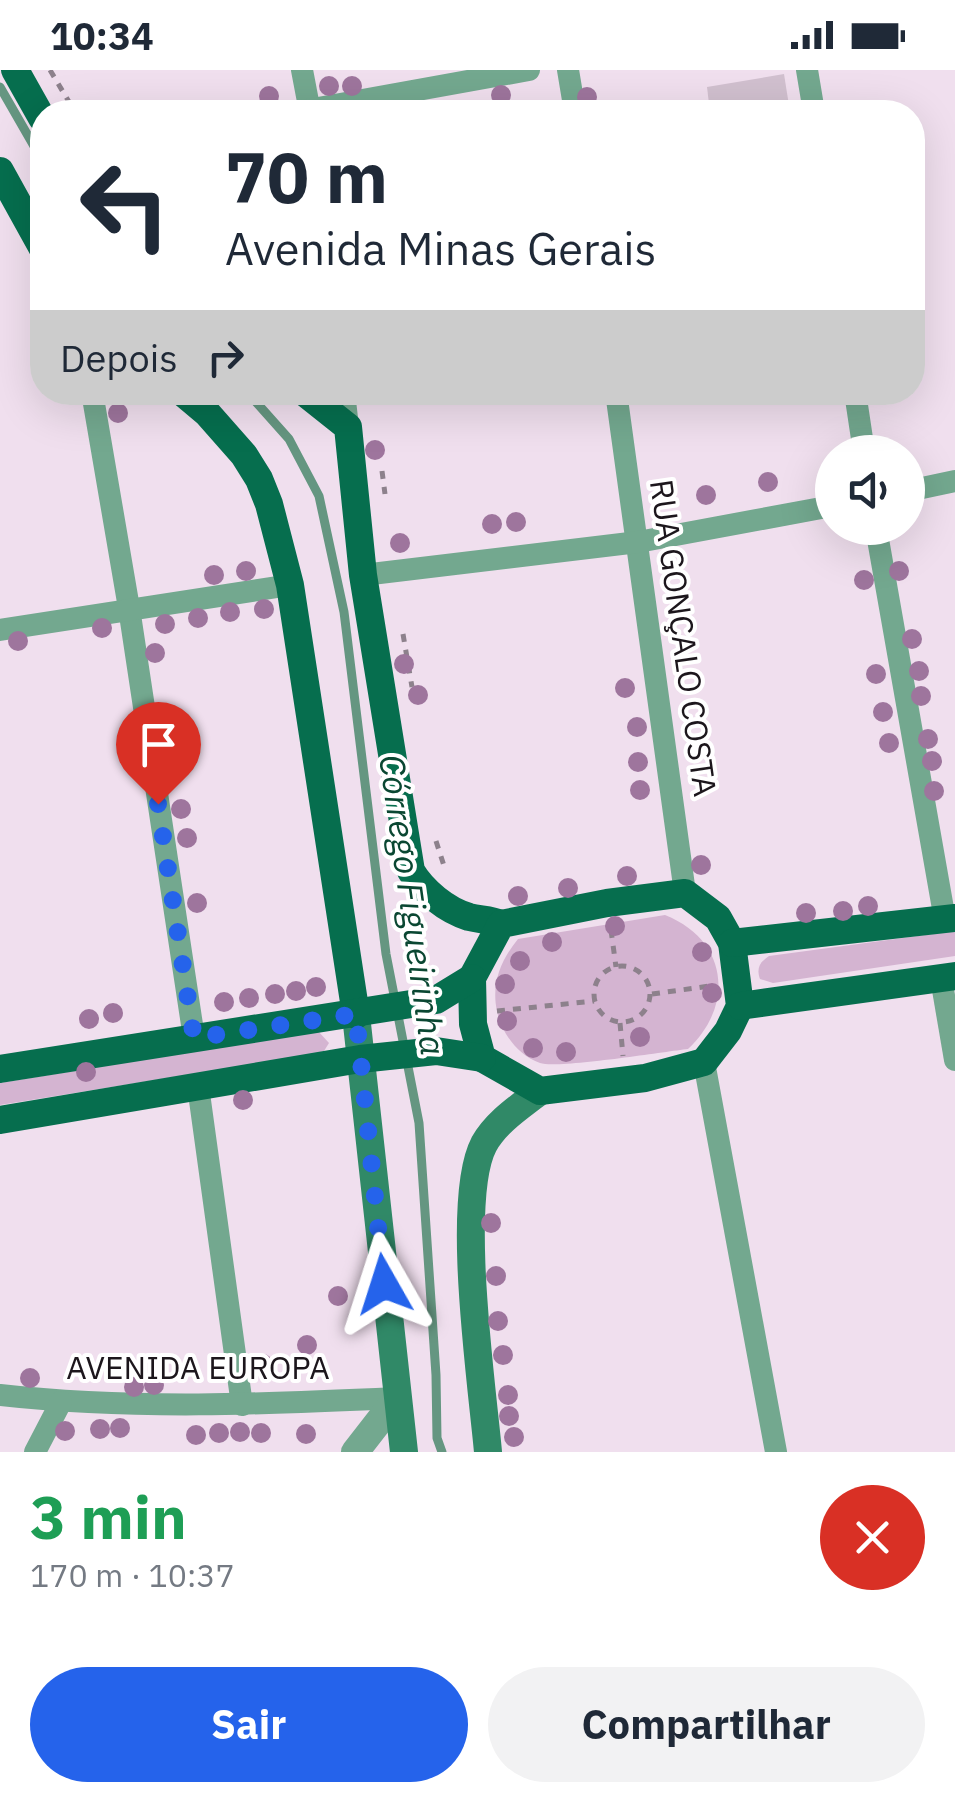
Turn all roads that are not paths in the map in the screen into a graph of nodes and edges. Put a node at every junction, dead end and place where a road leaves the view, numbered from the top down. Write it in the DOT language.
graph roads {
  1 [pos="15,70"];
  2 [pos="302,70"];
  3 [pos="529,70"];
  4 [pos="568,70"];
  5 [pos="807,70"];
  6 [pos="32,100"];
  7 [pos="304,100"];
  8 [pos="369,100"];
  9 [pos="572,100"];
  10 [pos="812,100"];
  11 [pos="0,172"];
  12 [pos="30,225"];
  13 [pos="94,405"];
  14 [pos="197,405"];
  15 [pos="320,405"];
  16 [pos="345,405"];
  17 [pos="618,405"];
  18 [pos="857,405"];
  19 [pos="348,427"];
  20 [pos="861,435"];
  21 [pos="955,481"];
  22 [pos="925,487"];
  23 [pos="815,509"];
  24 [pos="638,542"];
  25 [pos="879,545"];
  26 [pos="363,576"];
  27 [pos="290,585"];
  28 [pos="129,608"];
  29 [pos="0,630"];
  30 [pos="685,893"];
  31 [pos="950,919"];
  32 [pos="501,924"];
  33 [pos="732,943"];
  34 [pos="948,977"];
  35 [pos="472,978"];
  36 [pos="734,995"];
  37 [pos="356,1014"];
  38 [pos="194,1038"];
  39 [pos="360,1058"];
  40 [pos="482,1058"];
  41 [pos="955,1060"];
  42 [pos="704,1062"];
  43 [pos="0,1069"];
  44 [pos="198,1086"];
  45 [pos="540,1090"];
  46 [pos="0,1120"];
  47 [pos="0,1394"];
  48 [pos="397,1398"];
  49 [pos="61,1402"];
  50 [pos="242,1405"];
  51 [pos="36,1452"];
  52 [pos="355,1452"];
  53 [pos="404,1452"];
  54 [pos="488,1452"];
  55 [pos="776,1452"];
  1 -- 6 [label="main road"];
  2 -- 7 [label="street"];
  3 -- 8 [label="street"];
  4 -- 9 [label="street"];
  5 -- 10 [label="street"];
  11 -- 12 [label="main road"];
  13 -- 28 [label="street"];
  14 -- 27 [label="main road"];
  15 -- 19 [label="main road"];
  16 -- 19 [label="street"];
  17 -- 24 [label="street, RUA GONÇALO COSTA"];
  18 -- 20 [label="street"];
  19 -- 26 [label="main road"];
  21 -- 22 [label="street"];
  23 -- 24 [label="street"];
  24 -- 26 [label="street"];
  24 -- 30 [label="street, RUA GONÇALO COSTA"];
  25 -- 31 [label="street"];
  26 -- 32 [label="main road"];
  27 -- 28 [label="street"];
  27 -- 37 [label="main road"];
  28 -- 29 [label="street"];
  28 -- 38 [label="street"];
  30 -- 32 [label="main road"];
  30 -- 33 [label="main road"];
  31 -- 33 [label="main road"];
  32 -- 35 [label="main road"];
  33 -- 36 [label="main road"];
  34 -- 36 [label="main road"];
  34 -- 41 [label="street"];
  35 -- 37 [label="main road"];
  35 -- 40 [label="main road"];
  36 -- 42 [label="main road"];
  37 -- 38 [label="main road"];
  37 -- 39 [label="main road"];
  38 -- 43 [label="main road"];
  39 -- 40 [label="main road"];
  39 -- 44 [label="main road"];
  39 -- 48 [label="main road"];
  40 -- 45 [label="main road"];
  42 -- 45 [label="main road"];
  42 -- 55 [label="street"];
  44 -- 46 [label="main road"];
  44 -- 50 [label="street"];
  45 -- 54 [label="main road"];
  47 -- 49 [label="street, AVENIDA EUROPA"];
  48 -- 50 [label="street, AVENIDA EUROPA"];
  48 -- 52 [label="street"];
  48 -- 53 [label="main road"];
  49 -- 50 [label="street, AVENIDA EUROPA"];
  49 -- 51 [label="street"];
}
